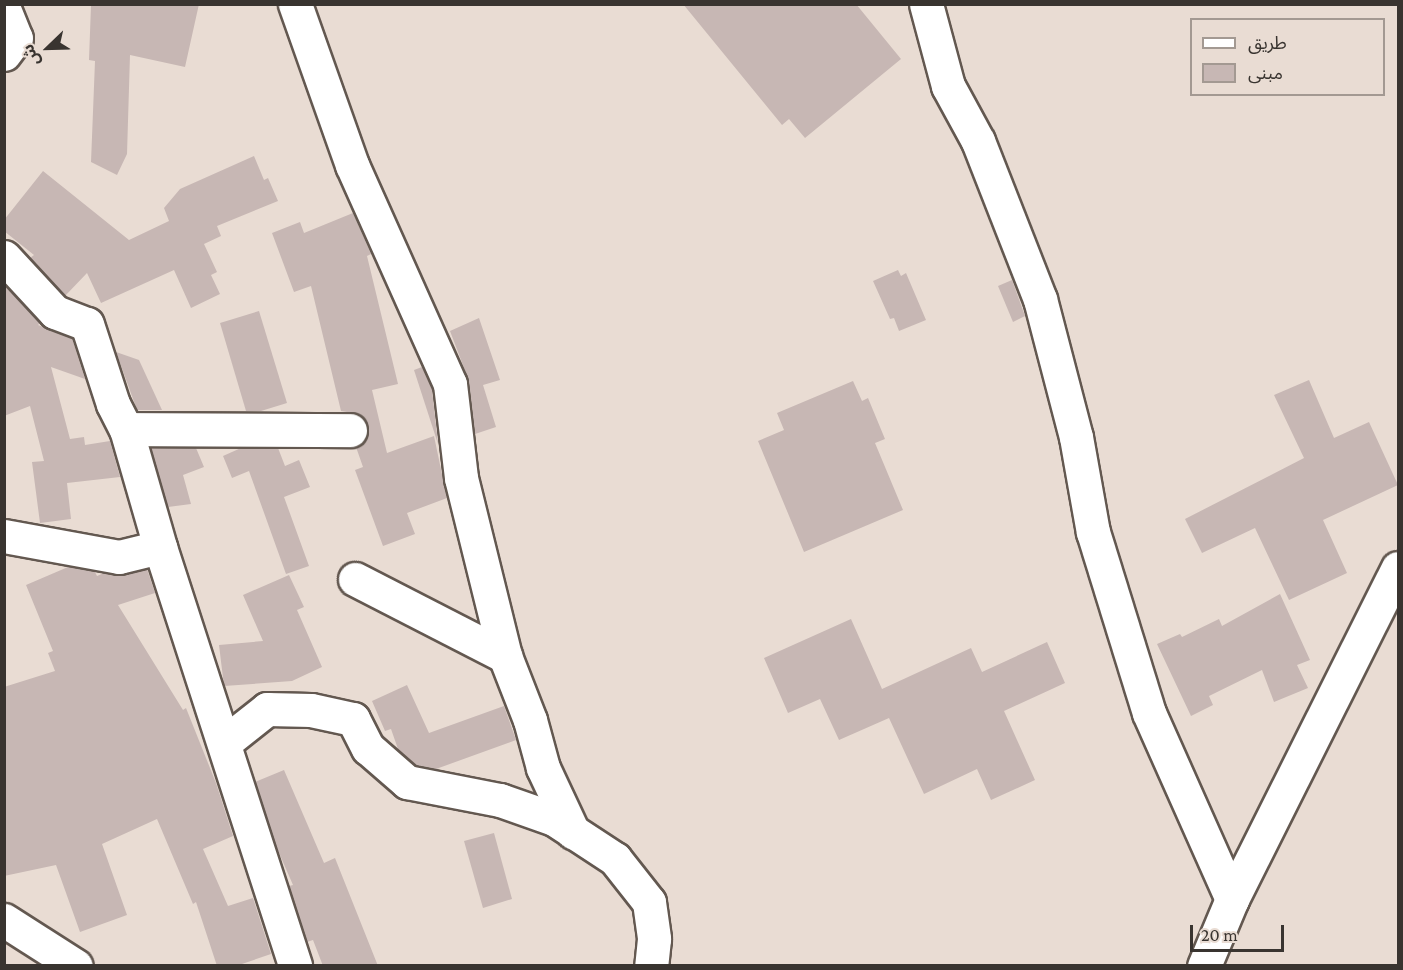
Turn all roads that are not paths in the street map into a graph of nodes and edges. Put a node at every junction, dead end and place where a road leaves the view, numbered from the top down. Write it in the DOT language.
graph roads {
  1 [pos="295,4"];
  2 [pos="926,4"];
  3 [pos="4,9"];
  4 [pos="4,54"];
  5 [pos="4,257"];
  6 [pos="126,429"];
  7 [pos="350,430"];
  8 [pos="4,536"];
  9 [pos="160,547"];
  10 [pos="1398,568"];
  11 [pos="355,579"];
  12 [pos="505,656"];
  13 [pos="224,743"];
  14 [pos="573,832"];
  15 [pos="1232,899"];
  16 [pos="4,920"];
  17 [pos="76,966"];
  18 [pos="295,966"];
  19 [pos="651,966"];
  20 [pos="1204,966"];
  1 -- 12 [label="street"];
  2 -- 15 [label="street"];
  3 -- 4 [label="street"];
  5 -- 6 [label="street"];
  6 -- 7 [label="street"];
  6 -- 9 [label="street"];
  8 -- 9 [label="street"];
  9 -- 13 [label="street"];
  10 -- 15 [label="street"];
  11 -- 12 [label="street"];
  12 -- 14 [label="street"];
  13 -- 14 [label="street"];
  13 -- 18 [label="street"];
  14 -- 19 [label="street"];
  15 -- 20 [label="street"];
  16 -- 17 [label="street"];
}
